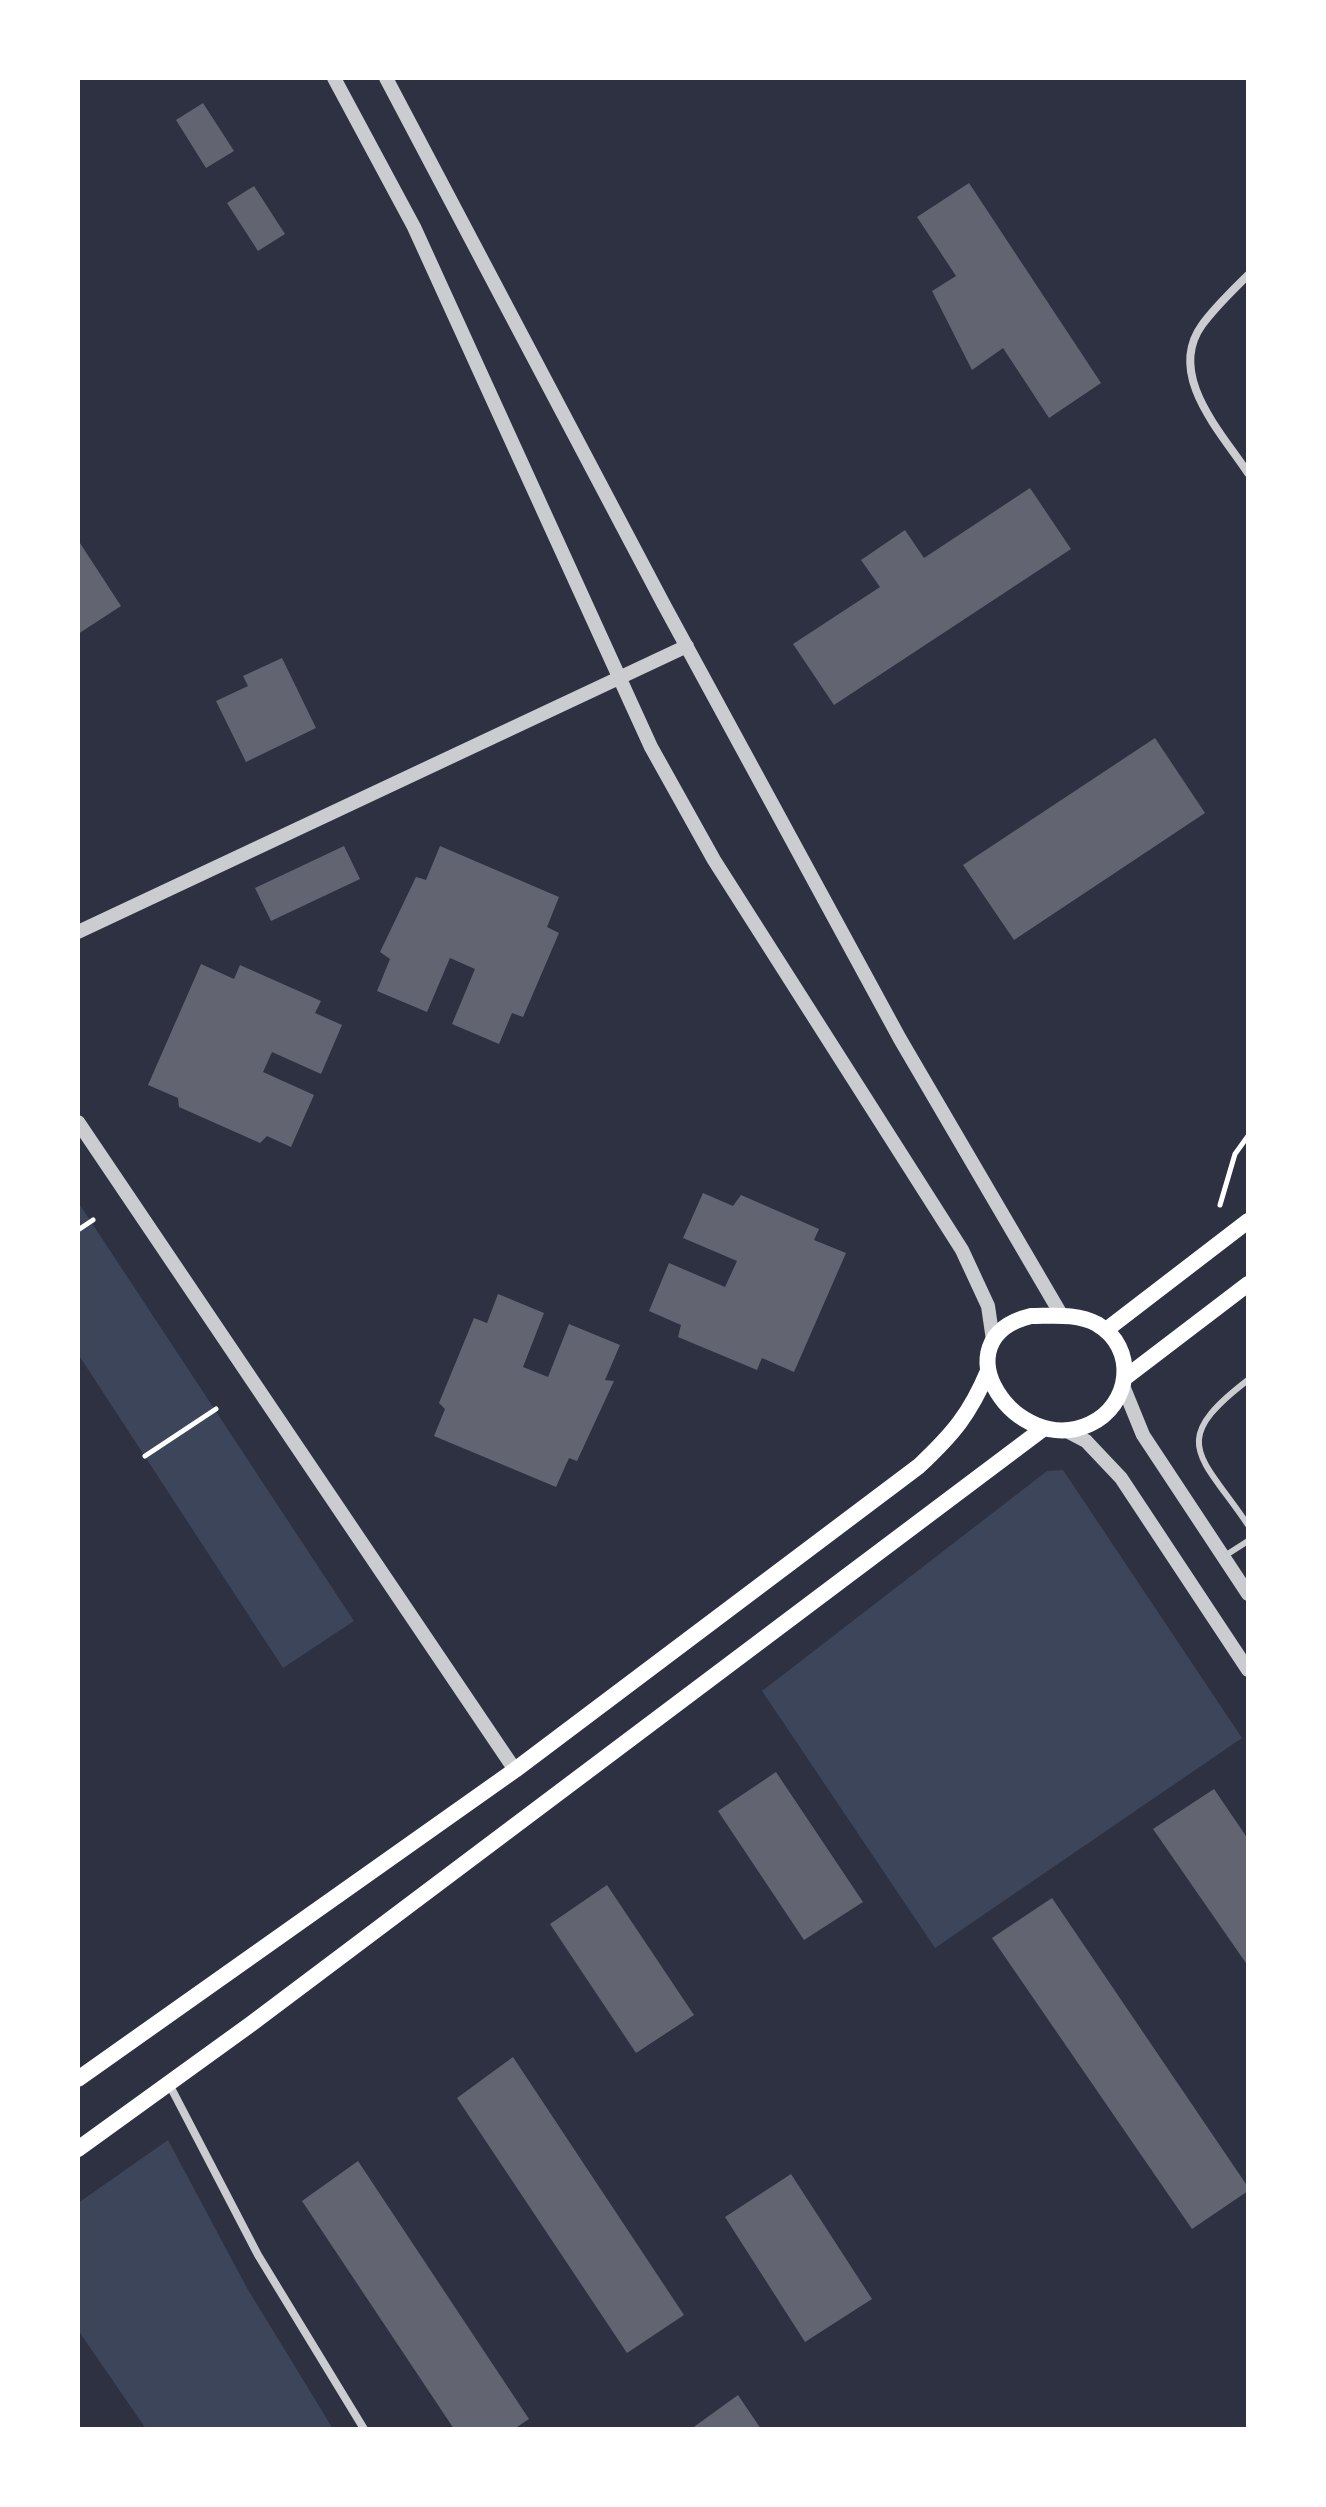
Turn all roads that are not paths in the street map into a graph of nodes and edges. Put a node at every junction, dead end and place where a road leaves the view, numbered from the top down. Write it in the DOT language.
graph roads {
  1 [pos="334,78"];
  2 [pos="386,78"];
  3 [pos="1248,275"];
  4 [pos="1248,473"];
  5 [pos="687,646"];
  6 [pos="617,679"];
  7 [pos="78,932"];
  8 [pos="78,1122"];
  9 [pos="84,1139"];
  10 [pos="1248,1221"];
  11 [pos="1248,1284"];
  12 [pos="1062,1316"];
  13 [pos="1106,1330"];
  14 [pos="993,1340"];
  15 [pos="988,1371"];
  16 [pos="1248,1380"];
  17 [pos="1125,1382"];
  18 [pos="1044,1428"];
  19 [pos="1065,1430"];
  20 [pos="1248,1525"];
  21 [pos="1248,1541"];
  22 [pos="1223,1557"];
  23 [pos="1248,1594"];
  24 [pos="1248,1670"];
  25 [pos="515,1770"];
  26 [pos="78,2079"];
  27 [pos="169,2084"];
  28 [pos="78,2149"];
  29 [pos="364,2429"];
  1 -- 6 [label="street"];
  2 -- 5 [label="street"];
  3 -- 4 [label="street"];
  5 -- 6 [label="street"];
  5 -- 12 [label="street"];
  6 -- 7 [label="street"];
  6 -- 14 [label="street"];
  8 -- 9 [label="street"];
  9 -- 25 [label="street"];
  10 -- 13 [label="main road"];
  11 -- 17 [label="main road"];
  12 -- 13 [label="main road"];
  12 -- 14 [label="main road"];
  13 -- 17 [label="main road"];
  14 -- 15 [label="main road"];
  15 -- 18 [label="main road"];
  15 -- 25 [label="main road"];
  16 -- 20 [label="lane"];
  17 -- 19 [label="main road"];
  17 -- 22 [label="street"];
  18 -- 19 [label="main road"];
  18 -- 27 [label="main road"];
  19 -- 24 [label="street"];
  21 -- 22 [label="lane"];
  22 -- 23 [label="street"];
  25 -- 26 [label="main road"];
  27 -- 28 [label="main road"];
  27 -- 29 [label="street"];
}
